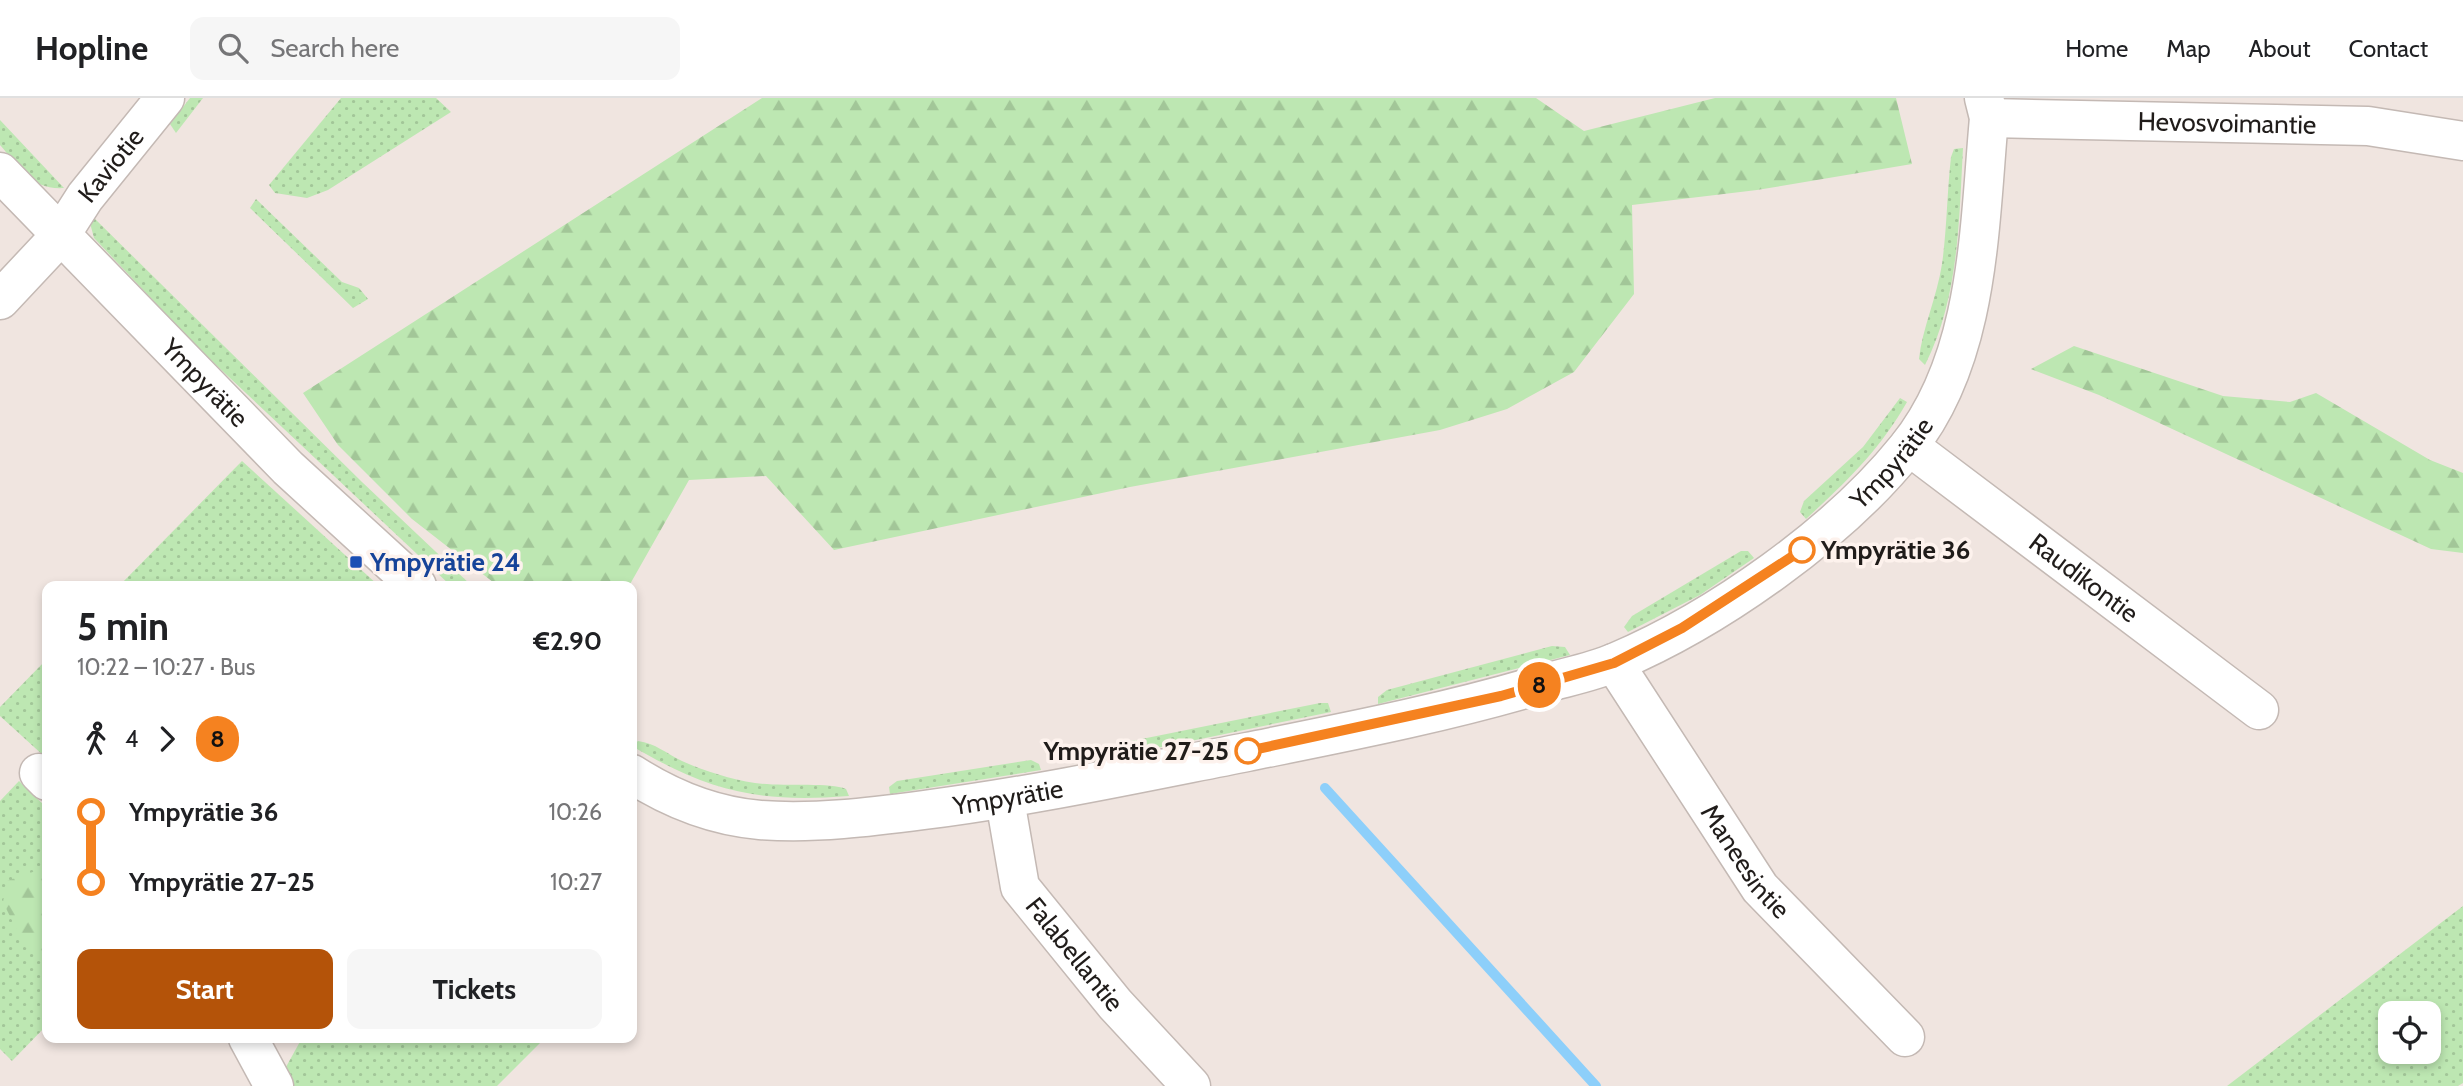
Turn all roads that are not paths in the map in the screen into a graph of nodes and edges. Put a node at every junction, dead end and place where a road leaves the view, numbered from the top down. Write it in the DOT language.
graph roads {
  1 [pos="165,98"];
  2 [pos="1986,108"];
  3 [pos="2463,141"];
  4 [pos="0,172"];
  5 [pos="60,236"];
  6 [pos="0,300"];
  7 [pos="1909,446"];
  8 [pos="412,581"];
  9 [pos="1614,663"];
  10 [pos="2259,710"];
  11 [pos="637,777"];
  12 [pos="1005,800"];
  13 [pos="1905,1037"];
  14 [pos="251,1043"];
  15 [pos="274,1086"];
  16 [pos="1191,1086"];
  1 -- 5 [label="street, Kaviotie"];
  2 -- 3 [label="street, Hevosvoimantie"];
  2 -- 7 [label="street, Ympyrätie"];
  4 -- 5 [label="street, Ympyrätie"];
  5 -- 6 [label="street, Kaviotie"];
  5 -- 8 [label="street, Ympyrätie"];
  7 -- 9 [label="street, Ympyrätie"];
  7 -- 10 [label="street, Raudikontie"];
  9 -- 12 [label="street, Ympyrätie"];
  9 -- 13 [label="street, Maneesintie"];
  11 -- 12 [label="street, Ympyrätie"];
  12 -- 16 [label="street, Falabellantie"];
  14 -- 15 [label="street"];
}
